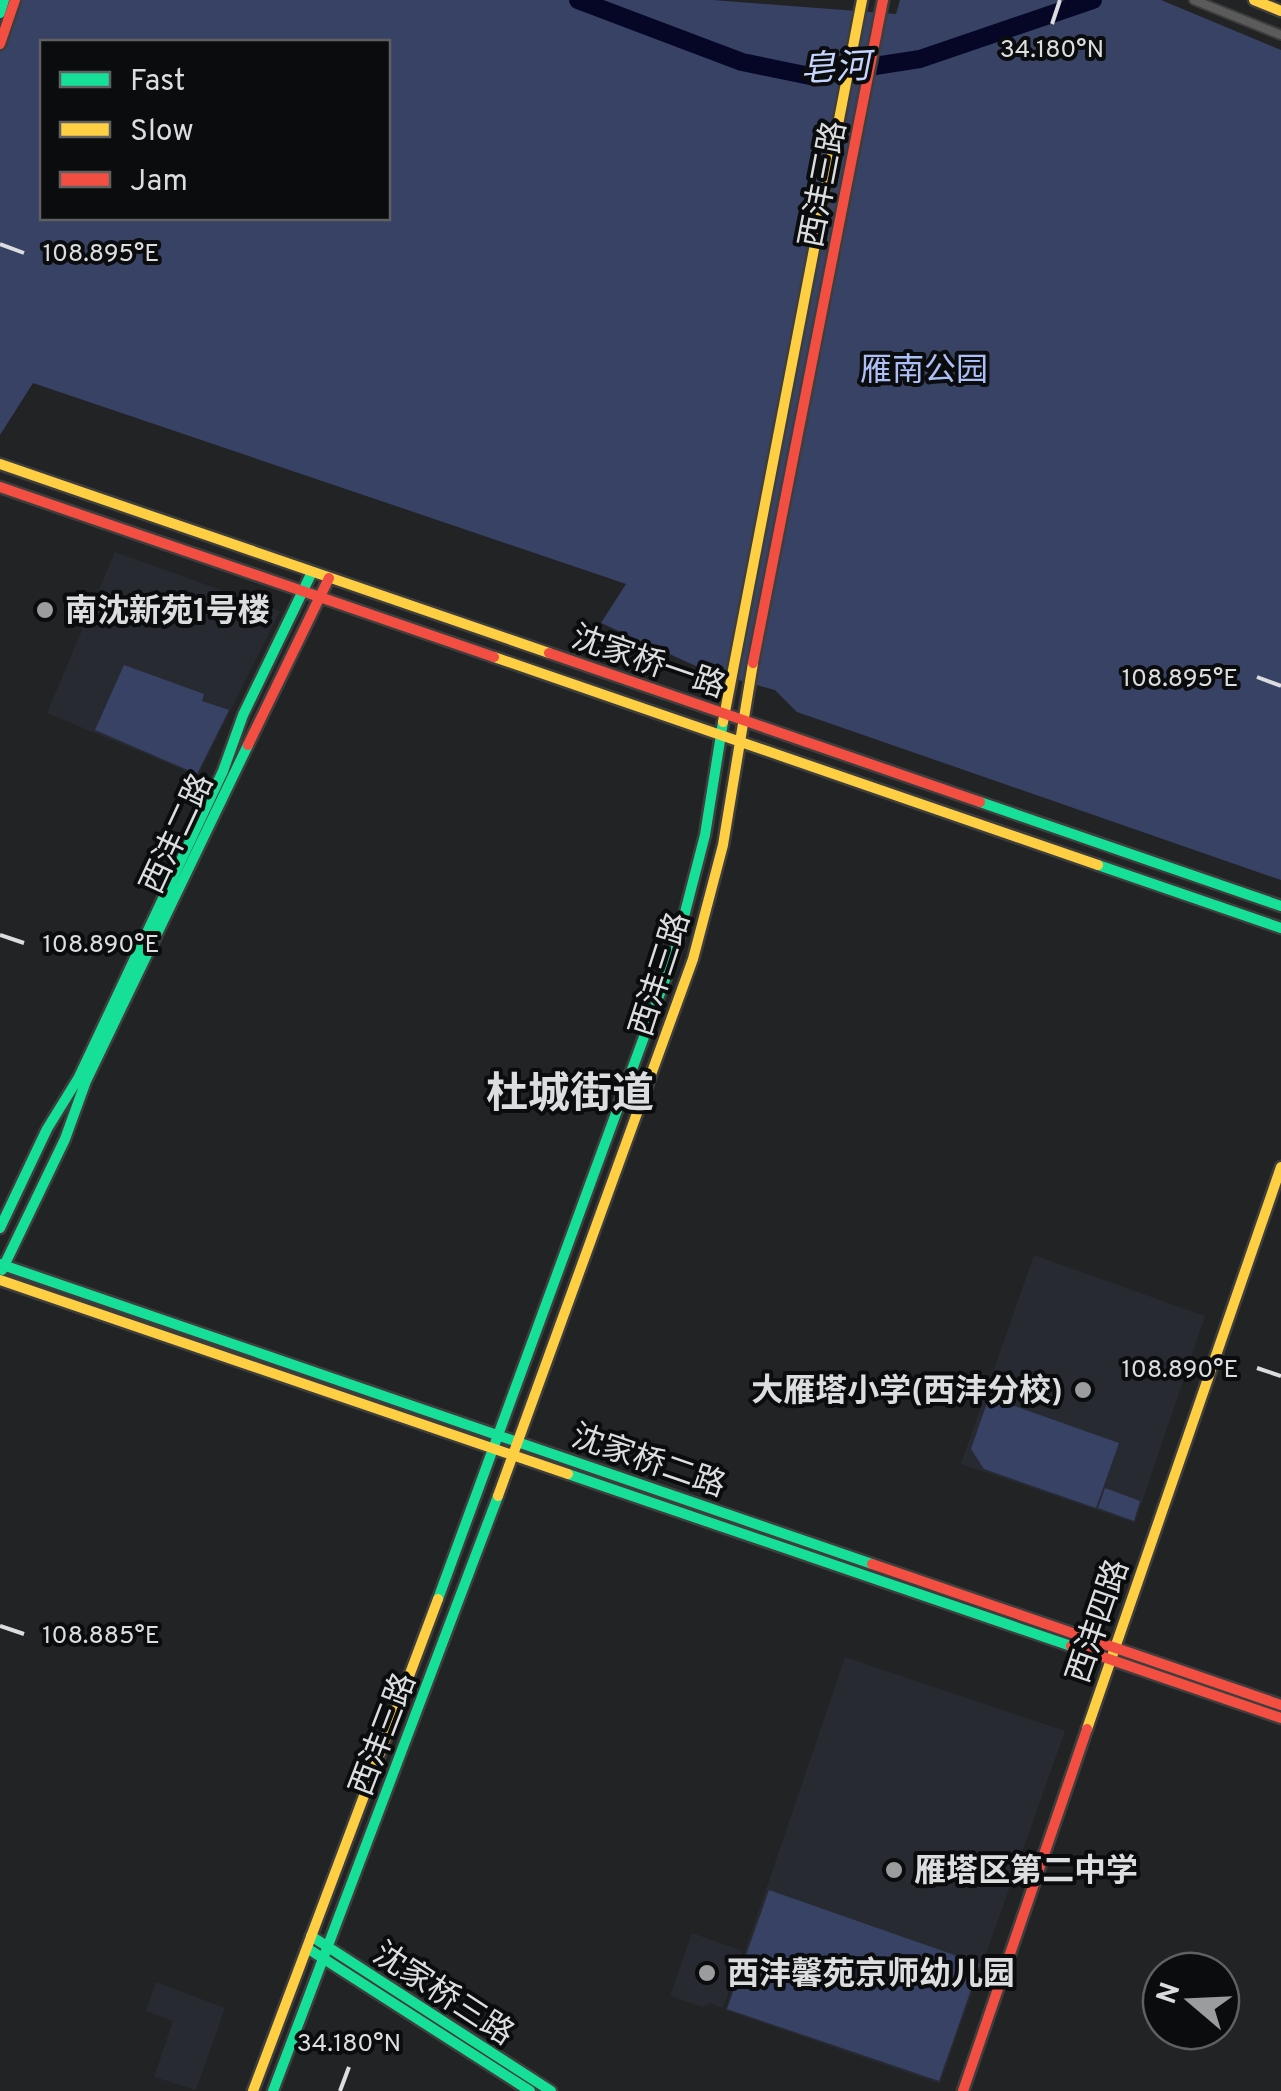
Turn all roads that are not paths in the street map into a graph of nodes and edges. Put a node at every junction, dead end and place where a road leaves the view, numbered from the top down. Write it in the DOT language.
graph roads {
  1 [pos="4,0"];
  2 [pos="15,0"];
  3 [pos="862,0"];
  4 [pos="883,0"];
  5 [pos="1194,0"];
  6 [pos="1254,0"];
  7 [pos="1281,11"];
  8 [pos="0,13"];
  9 [pos="1281,35"];
  10 [pos="0,44"];
  11 [pos="0,464"];
  12 [pos="0,487"];
  13 [pos="312,572"];
  14 [pos="330,578"];
  15 [pos="302,591"];
  16 [pos="320,597"];
  17 [pos="725,713"];
  18 [pos="742,721"];
  19 [pos="721,736"];
  20 [pos="739,740"];
  21 [pos="1281,906"];
  22 [pos="1281,928"];
  23 [pos="1281,1168"];
  24 [pos="0,1228"];
  25 [pos="1,1272"];
  26 [pos="500,1435"];
  27 [pos="519,1442"];
  28 [pos="494,1449"];
  29 [pos="514,1455"];
  30 [pos="1112,1653"];
  31 [pos="1281,1705"];
  32 [pos="1281,1718"];
  33 [pos="309,1942"];
  34 [pos="326,1952"];
  35 [pos="252,2091"];
  36 [pos="274,2091"];
  37 [pos="530,2091"];
  38 [pos="550,2091"];
  39 [pos="963,2091"];
  1 -- 8 [label="street"];
  2 -- 10 [label="street"];
  3 -- 17 [label="street, 西沣三路"];
  4 -- 18 [label="street, 西沣三路"];
  5 -- 9 [label="street"];
  6 -- 7 [label="street"];
  11 -- 13 [label="street, 沈家桥一路"];
  12 -- 15 [label="street, 沈家桥一路"];
  13 -- 14 [label="street, 沈家桥一路"];
  13 -- 15 [label="street, 西沣二路"];
  14 -- 16 [label="street, 西沣二路"];
  14 -- 17 [label="street, 沈家桥一路"];
  15 -- 16 [label="street, 沈家桥一路"];
  15 -- 24 [label="street, 西沣二路"];
  16 -- 19 [label="street, 沈家桥一路"];
  16 -- 25 [label="street, 西沣二路"];
  17 -- 18 [label="street, 沈家桥一路"];
  17 -- 19 [label="street, 西沣三路"];
  18 -- 20 [label="street, 西沣三路"];
  18 -- 21 [label="street, 沈家桥一路"];
  19 -- 20 [label="street, 沈家桥一路"];
  19 -- 26 [label="street, 西沣三路"];
  20 -- 22 [label="street, 沈家桥一路"];
  20 -- 27 [label="street, 西沣三路"];
  23 -- 30 [label="street, 西沣四路"];
  25 -- 26 [label="street, 沈家桥二路"];
  25 -- 28 [label="street, 沈家桥二路"];
  26 -- 27 [label="street, 沈家桥二路"];
  26 -- 28 [label="street, 西沣三路"];
  27 -- 29 [label="street, 西沣三路"];
  27 -- 30 [label="street, 沈家桥二路"];
  28 -- 29 [label="street, 沈家桥二路"];
  28 -- 33 [label="street, 西沣三路"];
  29 -- 30 [label="street, 沈家桥二路"];
  29 -- 34 [label="street, 西沣三路"];
  30 -- 31 [label="street, 沈家桥二路"];
  30 -- 32 [label="street, 沈家桥二路"];
  30 -- 39 [label="street, 西沣四路"];
  33 -- 34 [label="street, 沈家桥三路"];
  33 -- 35 [label="street, 西沣三路"];
  34 -- 36 [label="street, 西沣三路"];
  34 -- 37 [label="street, 沈家桥三路"];
  34 -- 38 [label="street, 沈家桥三路"];
}
